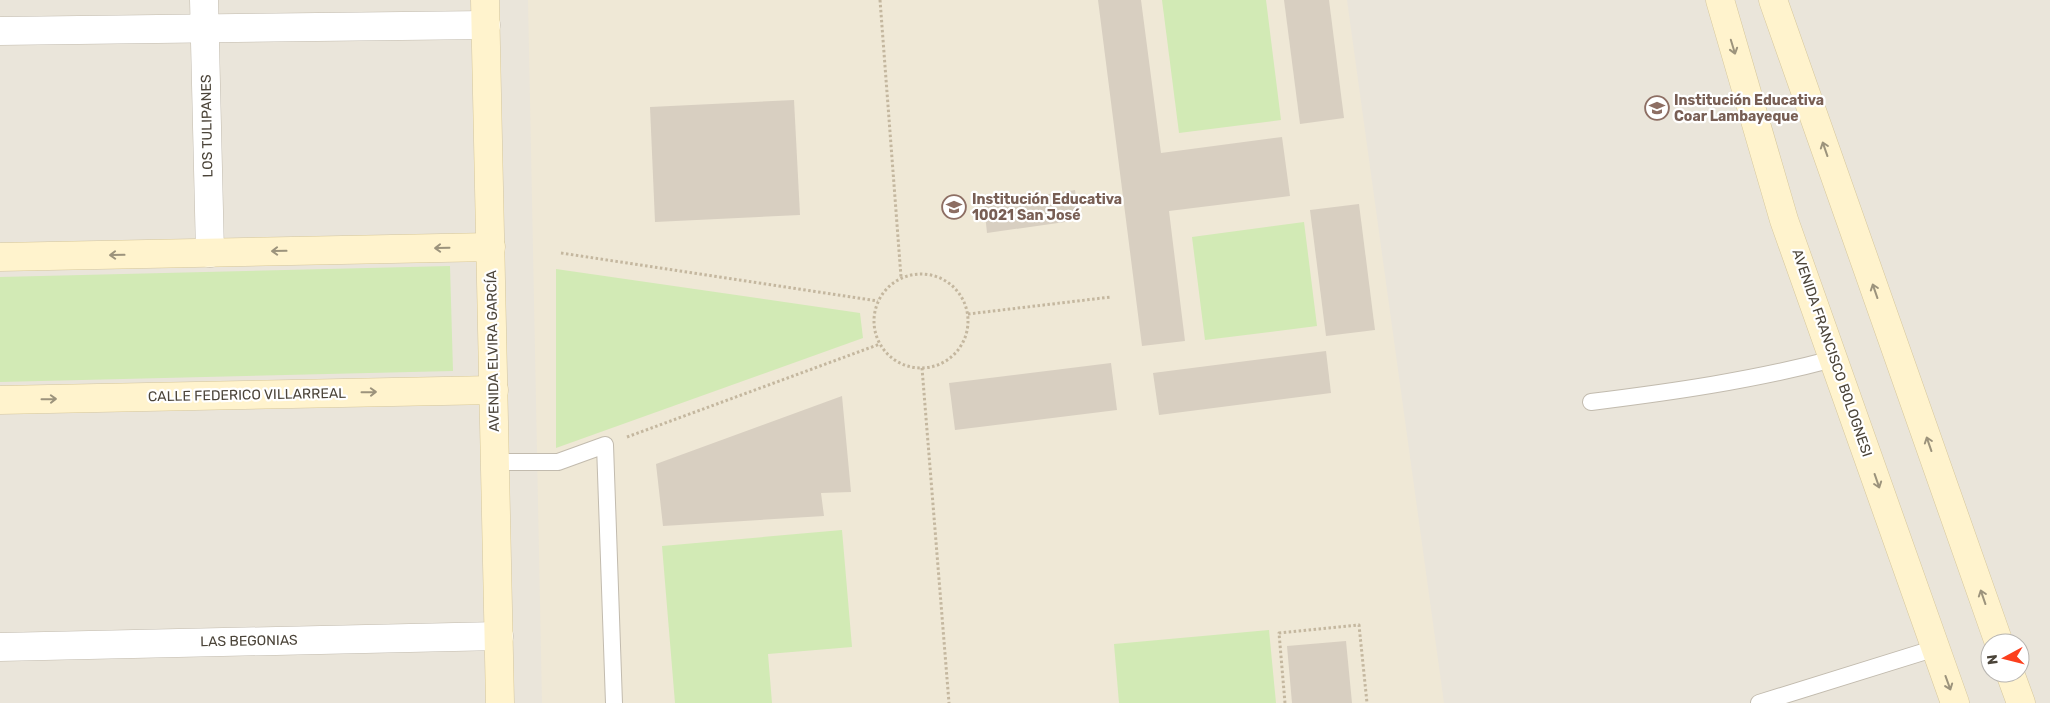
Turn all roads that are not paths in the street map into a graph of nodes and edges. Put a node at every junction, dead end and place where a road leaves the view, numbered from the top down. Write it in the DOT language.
graph roads {
  1 [pos="204,0"];
  2 [pos="1720,0"];
  3 [pos="1773,0"];
  4 [pos="486,12"];
  5 [pos="205,28"];
  6 [pos="0,31"];
  7 [pos="490,247"];
  8 [pos="210,253"];
  9 [pos="0,257"];
  10 [pos="1833,359"];
  11 [pos="494,390"];
  12 [pos="0,400"];
  13 [pos="1591,402"];
  14 [pos="496,462"];
  15 [pos="1996,633"];
  16 [pos="499,636"];
  17 [pos="0,647"];
  18 [pos="1936,648"];
  19 [pos="2014,683"];
  20 [pos="500,703"];
  21 [pos="614,703"];
  22 [pos="1759,703"];
  23 [pos="1955,703"];
  24 [pos="2021,703"];
  1 -- 5 [label="street, LOS TULIPANES"];
  2 -- 10 [label="main road, AVENIDA FRANCISCO BOLOGNESI, one-way"];
  15 -- 3 [label="main road, one-way"];
  4 -- 5 [label="street"];
  4 -- 7 [label="main road, AVENIDA ELVIRA GARCÍA"];
  5 -- 6 [label="street"];
  5 -- 8 [label="street, LOS TULIPANES"];
  7 -- 8 [label="main road, one-way"];
  7 -- 11 [label="main road, AVENIDA ELVIRA GARCÍA"];
  8 -- 9 [label="main road, one-way"];
  10 -- 13 [label="lane"];
  10 -- 18 [label="main road, AVENIDA FRANCISCO BOLOGNESI, one-way"];
  12 -- 11 [label="main road, CALLE FEDERICO VILLARREAL, one-way"];
  11 -- 14 [label="main road, AVENIDA ELVIRA GARCÍA"];
  14 -- 16 [label="main road, AVENIDA ELVIRA GARCÍA"];
  14 -- 21 [label="lane"];
  16 -- 17 [label="street, LAS BEGONIAS"];
  16 -- 20 [label="main road, AVENIDA ELVIRA GARCÍA"];
  18 -- 22 [label="lane"];
  18 -- 23 [label="main road, AVENIDA FRANCISCO BOLOGNESI, one-way"];
  19 -- 24 [label="main road"];
}
